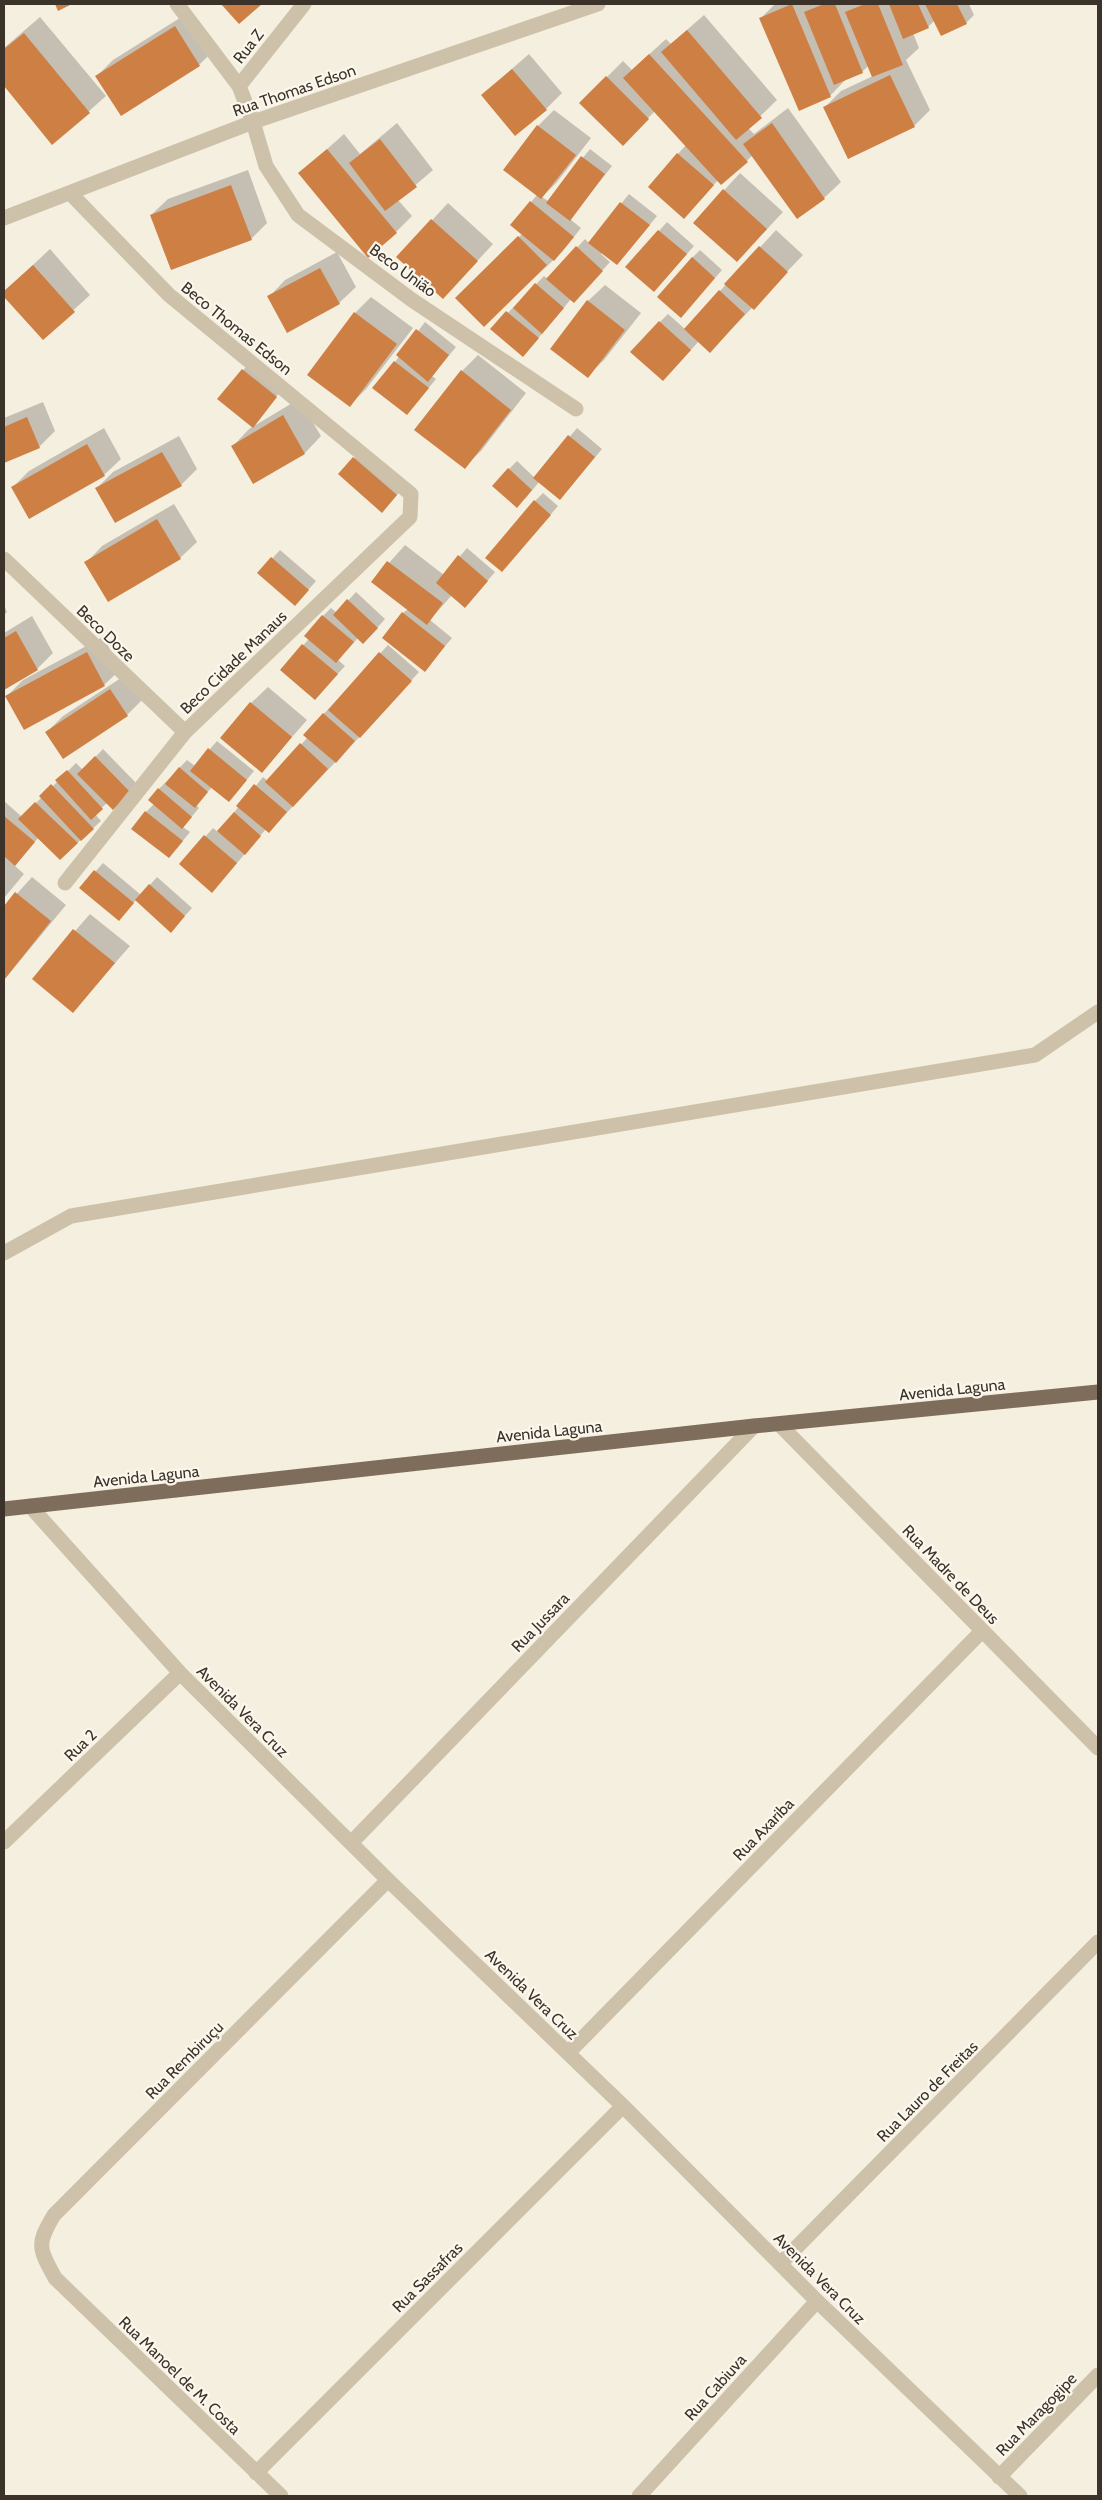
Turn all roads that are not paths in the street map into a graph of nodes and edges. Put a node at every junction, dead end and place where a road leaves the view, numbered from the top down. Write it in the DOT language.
graph roads {
  1 [pos="177,4"];
  2 [pos="304,4"];
  3 [pos="598,4"];
  4 [pos="239,86"];
  5 [pos="253,122"];
  6 [pos="71,194"];
  7 [pos="4,218"];
  8 [pos="576,409"];
  9 [pos="393,477"];
  10 [pos="4,559"];
  11 [pos="185,732"];
  12 [pos="65,883"];
  13 [pos="1098,1012"];
  14 [pos="4,1253"];
  15 [pos="1098,1392"];
  16 [pos="779,1424"];
  17 [pos="754,1426"];
  18 [pos="30,1506"];
  19 [pos="4,1509"];
  20 [pos="982,1631"];
  21 [pos="180,1672"];
  22 [pos="1098,1748"];
  23 [pos="4,1842"];
  24 [pos="351,1843"];
  25 [pos="388,1880"];
  26 [pos="1098,1942"];
  27 [pos="568,2052"];
  28 [pos="623,2106"];
  29 [pos="780,2264"];
  30 [pos="56,2278"];
  31 [pos="817,2301"];
  32 [pos="1098,2375"];
  33 [pos="256,2472"];
  34 [pos="999,2477"];
  35 [pos="281,2496"];
  36 [pos="639,2496"];
  37 [pos="1020,2496"];
  1 -- 4 [label="street, Beco União"];
  2 -- 4 [label="street, Rua Z"];
  3 -- 5 [label="street, Rua Thomas Edson"];
  4 -- 5 [label="street, Beco União"];
  5 -- 6 [label="street, Rua Thomas Edson"];
  5 -- 8 [label="street, Beco União"];
  6 -- 7 [label="street, Rua Thomas Edson"];
  6 -- 9 [label="street, Beco Thomas Edson"];
  9 -- 11 [label="street, Beco Cidade Manaus"];
  10 -- 11 [label="street, Beco Doze"];
  11 -- 12 [label="street, Beco Cidade Manaus"];
  13 -- 14 [label="street"];
  15 -- 16 [label="main road, Avenida Laguna"];
  16 -- 17 [label="main road, Avenida Laguna"];
  16 -- 20 [label="street, Rua Madre de Deus"];
  17 -- 18 [label="main road, Avenida Laguna"];
  17 -- 24 [label="street, Rua Jussara"];
  18 -- 19 [label="main road, Avenida Laguna"];
  18 -- 21 [label="street, Avenida Vera Cruz"];
  20 -- 22 [label="street, Rua Madre de Deus"];
  20 -- 27 [label="street, Rua Axariba"];
  21 -- 23 [label="street, Rua 2"];
  21 -- 24 [label="street, Avenida Vera Cruz"];
  24 -- 25 [label="street, Avenida Vera Cruz"];
  25 -- 27 [label="street, Avenida Vera Cruz"];
  25 -- 30 [label="street, Rua Rembiruçu"];
  26 -- 29 [label="street, Rua Lauro de Freitas"];
  27 -- 28 [label="street, Avenida Vera Cruz"];
  28 -- 29 [label="street, Avenida Vera Cruz"];
  28 -- 33 [label="street, Rua Sassafras"];
  29 -- 31 [label="street, Avenida Vera Cruz"];
  30 -- 33 [label="street, Rua Manoel de M. Costa"];
  31 -- 34 [label="street, Avenida Vera Cruz"];
  31 -- 36 [label="street, Rua Cabiuva"];
  32 -- 34 [label="street, Rua Maragogipe"];
  33 -- 35 [label="street, Rua Manoel de M. Costa"];
  34 -- 37 [label="street, Avenida Vera Cruz"];
}
